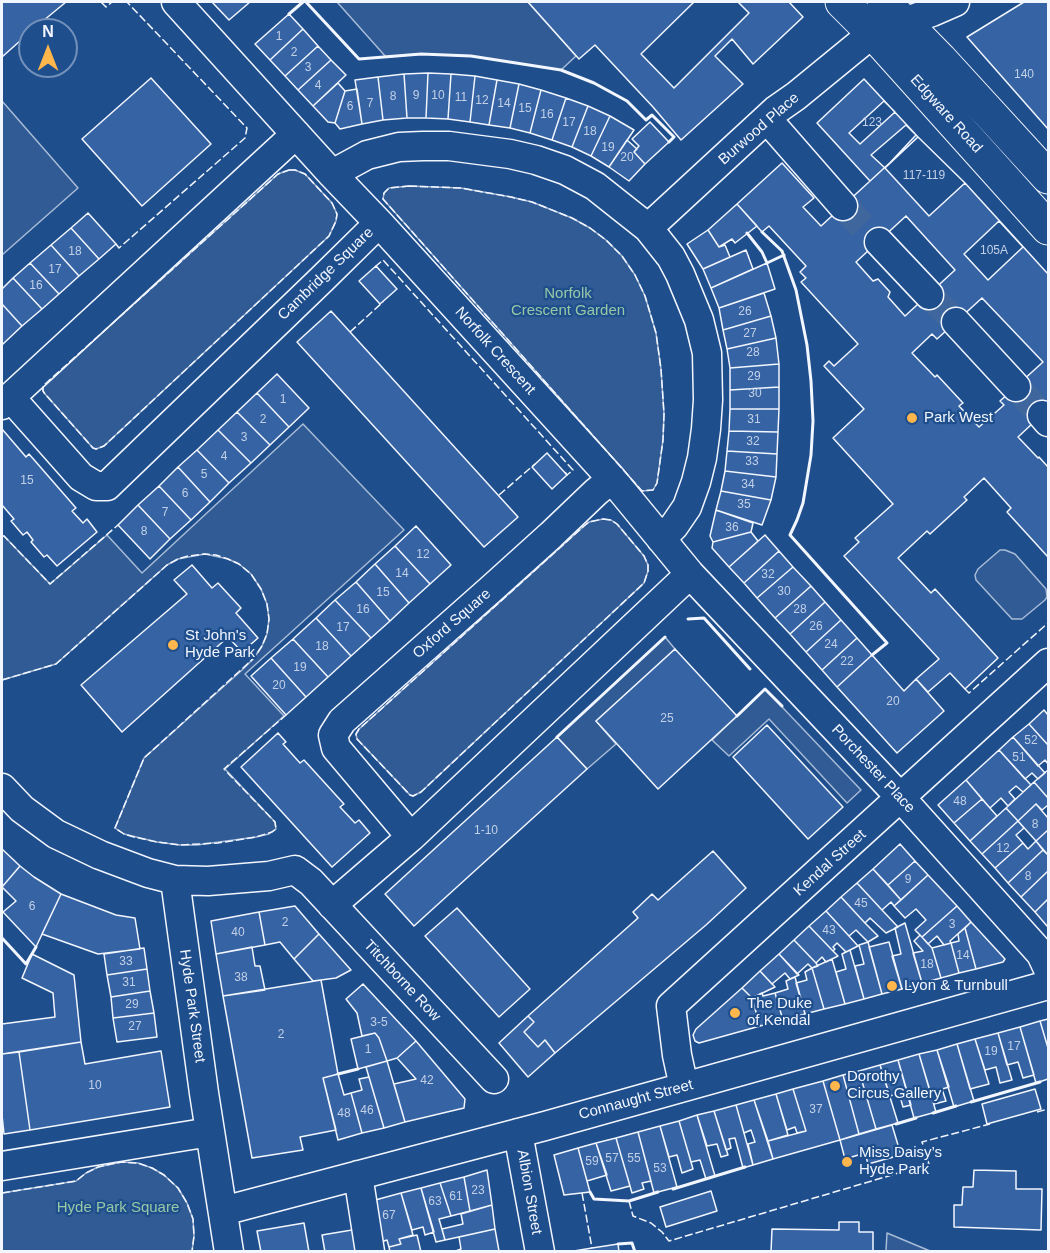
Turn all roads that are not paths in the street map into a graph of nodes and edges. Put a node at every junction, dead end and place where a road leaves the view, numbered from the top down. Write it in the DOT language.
graph roads {
  1 [pos="176,2"];
  2 [pos="842,2"];
  3 [pos="955,2"];
  4 [pos="894,12"];
  5 [pos="873,33"];
  6 [pos="771,115"];
  7 [pos="296,134"];
  8 [pos="332,174"];
  9 [pos="1048,177"];
  10 [pos="843,206"];
  11 [pos="379,223"];
  12 [pos="648,228"];
  13 [pos="1048,228"];
  14 [pos="879,242"];
  15 [pos="929,295"];
  16 [pos="956,322"];
  17 [pos="1016,387"];
  18 [pos="5,401"];
  19 [pos="612,479"];
  20 [pos="662,539"];
  21 [pos="690,574"];
  22 [pos="1048,663"];
  23 [pos="4,794"];
  24 [pos="901,798"];
  25 [pos="411,837"];
  26 [pos="175,880"];
  27 [pos="332,905"];
  28 [pos="1048,969"];
  29 [pos="1048,985"];
  30 [pos="494,1079"];
  31 [pos="684,1087"];
  32 [pos="210,1132"];
  33 [pos="518,1133"];
  34 [pos="2,1166"];
  35 [pos="358,1175"];
  36 [pos="223,1211"];
  37 [pos="229,1251"];
  38 [pos="370,1251"];
  39 [pos="540,1251"];
  1 -- 7 [label="street"];
  2 -- 5 [label="highway, Edgware Road"];
  3 -- 4 [label="street"];
  4 -- 5 [label="street"];
  4 -- 9 [label="highway"];
  5 -- 6 [label="street, Burwood Place"];
  5 -- 13 [label="highway, Edgware Road"];
  6 -- 10 [label="street"];
  6 -- 12 [label="street, Burwood Place"];
  7 -- 8 [label="street, Cambridge Square"];
  7 -- 18 [label="street, Cambridge Square"];
  8 -- 11 [label="street, Cambridge Square"];
  8 -- 12 [label="street"];
  11 -- 18 [label="street, Cambridge Square"];
  11 -- 19 [label="street, Norfolk Crescent"];
  12 -- 20 [label="street"];
  14 -- 15 [label="street"];
  16 -- 17 [label="street"];
  19 -- 20 [label="street"];
  19 -- 25 [label="street, Oxford Square"];
  20 -- 21 [label="street, Porchester Place"];
  21 -- 24 [label="street, Porchester Place"];
  21 -- 25 [label="street"];
  22 -- 24 [label="street, Kendal Street"];
  23 -- 26 [label="street"];
  24 -- 28 [label="street, Porchester Place"];
  24 -- 31 [label="street, Kendal Street"];
  25 -- 27 [label="street"];
  26 -- 27 [label="street, Titchborne Row"];
  26 -- 32 [label="street, Hyde Park Street"];
  27 -- 30 [label="street, Titchborne Row"];
  29 -- 31 [label="street, Connaught Street"];
  31 -- 33 [label="street, Connaught Street"];
  32 -- 34 [label="street"];
  32 -- 36 [label="street"];
  33 -- 35 [label="street, Connaught Street"];
  33 -- 39 [label="street, Albion Street"];
  35 -- 36 [label="street, Connaught Street"];
  35 -- 38 [label="street"];
  36 -- 37 [label="street"];
}
